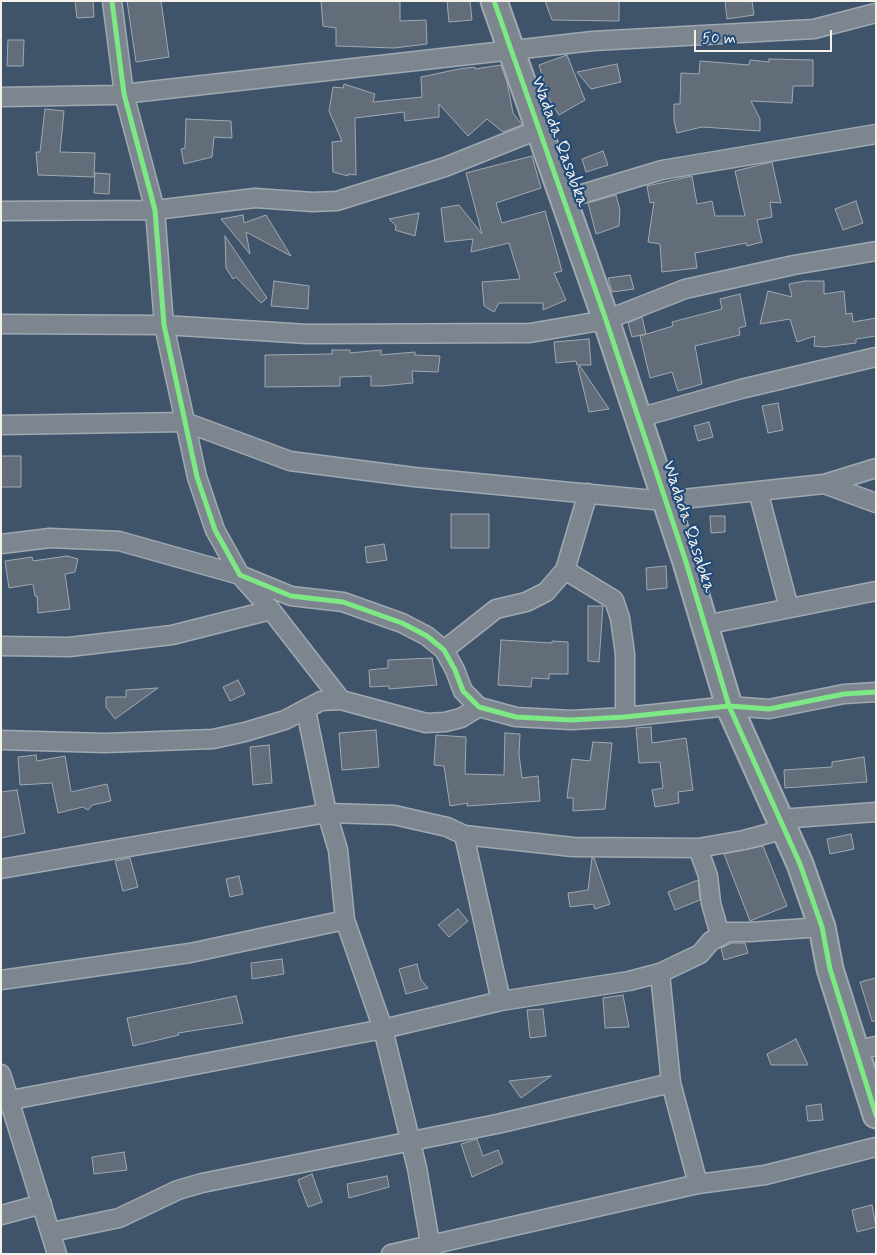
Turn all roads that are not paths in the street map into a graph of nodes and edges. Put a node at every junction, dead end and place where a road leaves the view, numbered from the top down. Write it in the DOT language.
graph roads {
  1 [pos="112,1"];
  2 [pos="494,1"];
  3 [pos="876,13"];
  4 [pos="511,49"];
  5 [pos="124,94"];
  6 [pos="1,97"];
  7 [pos="540,129"];
  8 [pos="876,134"];
  9 [pos="565,199"];
  10 [pos="155,210"];
  11 [pos="1,211"];
  12 [pos="876,251"];
  13 [pos="606,320"];
  14 [pos="1,324"];
  15 [pos="164,325"];
  16 [pos="876,357"];
  17 [pos="638,418"];
  18 [pos="185,422"];
  19 [pos="1,425"];
  20 [pos="876,468"];
  21 [pos="824,484"];
  22 [pos="758,491"];
  23 [pos="588,493"];
  24 [pos="664,501"];
  25 [pos="876,503"];
  26 [pos="1,544"];
  27 [pos="564,570"];
  28 [pos="240,575"];
  29 [pos="876,591"];
  30 [pos="789,608"];
  31 [pos="272,610"];
  32 [pos="705,625"];
  33 [pos="1,646"];
  34 [pos="444,650"];
  35 [pos="876,692"];
  36 [pos="341,700"];
  37 [pos="728,706"];
  38 [pos="479,707"];
  39 [pos="306,710"];
  40 [pos="625,718"];
  41 [pos="1,740"];
  42 [pos="876,812"];
  43 [pos="327,813"];
  44 [pos="782,824"];
  45 [pos="464,835"];
  46 [pos="698,848"];
  47 [pos="1,870"];
  48 [pos="345,920"];
  49 [pos="822,927"];
  50 [pos="720,935"];
  51 [pos="660,973"];
  52 [pos="1,980"];
  53 [pos="501,1001"];
  54 [pos="384,1029"];
  55 [pos="866,1048"];
  56 [pos="1,1074"];
  57 [pos="671,1083"];
  58 [pos="5,1102"];
  59 [pos="876,1115"];
  60 [pos="411,1140"];
  61 [pos="876,1147"];
  62 [pos="698,1184"];
  63 [pos="42,1204"];
  64 [pos="1,1215"];
  65 [pos="52,1232"];
  66 [pos="431,1249"];
  67 [pos="57,1254"];
  68 [pos="391,1254"];
  1 -- 5 [label="street"];
  2 -- 4 [label="street, Wadada Qasabka"];
  3 -- 4 [label="street"];
  4 -- 5 [label="street"];
  4 -- 7 [label="street, Wadada Qasabka"];
  5 -- 6 [label="street"];
  5 -- 10 [label="street"];
  7 -- 9 [label="street, Wadada Qasabka"];
  7 -- 10 [label="street"];
  8 -- 9 [label="street"];
  9 -- 13 [label="street, Wadada Qasabka"];
  10 -- 11 [label="street"];
  10 -- 15 [label="street"];
  12 -- 13 [label="street"];
  13 -- 15 [label="street"];
  13 -- 17 [label="street, Wadada Qasabka"];
  14 -- 15 [label="street"];
  15 -- 18 [label="street"];
  16 -- 17 [label="street"];
  17 -- 24 [label="street, Wadada Qasabka"];
  18 -- 19 [label="street"];
  18 -- 23 [label="street"];
  18 -- 28 [label="street"];
  20 -- 21 [label="street"];
  21 -- 22 [label="street"];
  21 -- 25 [label="street"];
  22 -- 24 [label="street"];
  22 -- 30 [label="street"];
  23 -- 24 [label="street"];
  23 -- 27 [label="street"];
  24 -- 32 [label="street, Wadada Qasabka"];
  26 -- 28 [label="street"];
  27 -- 34 [label="street"];
  27 -- 40 [label="street"];
  28 -- 31 [label="street"];
  28 -- 34 [label="street"];
  29 -- 30 [label="street"];
  30 -- 32 [label="street"];
  31 -- 33 [label="street"];
  31 -- 36 [label="street"];
  32 -- 37 [label="street, Wadada Qasabka"];
  34 -- 38 [label="street"];
  35 -- 37 [label="street"];
  36 -- 38 [label="street"];
  36 -- 39 [label="street"];
  37 -- 40 [label="street"];
  37 -- 44 [label="street, Wadada Qasabka"];
  38 -- 40 [label="street"];
  39 -- 41 [label="street"];
  39 -- 43 [label="street"];
  42 -- 44 [label="street"];
  43 -- 45 [label="street"];
  43 -- 47 [label="street"];
  43 -- 48 [label="street"];
  44 -- 46 [label="street"];
  44 -- 49 [label="street, Wadada Qasabka"];
  45 -- 46 [label="street"];
  45 -- 53 [label="street"];
  46 -- 50 [label="street"];
  48 -- 52 [label="street"];
  48 -- 54 [label="street"];
  49 -- 50 [label="street"];
  49 -- 55 [label="street, Wadada Qasabka"];
  50 -- 51 [label="street"];
  51 -- 53 [label="street"];
  51 -- 57 [label="street"];
  53 -- 54 [label="street"];
  54 -- 58 [label="street"];
  54 -- 60 [label="street"];
  55 -- 59 [label="street, Wadada Qasabka"];
  56 -- 58 [label="street"];
  57 -- 60 [label="street"];
  57 -- 62 [label="street"];
  58 -- 63 [label="street"];
  60 -- 65 [label="street"];
  60 -- 66 [label="street"];
  61 -- 62 [label="street"];
  62 -- 66 [label="street"];
  63 -- 64 [label="street"];
  63 -- 65 [label="street"];
  65 -- 67 [label="street"];
  66 -- 68 [label="street"];
}
